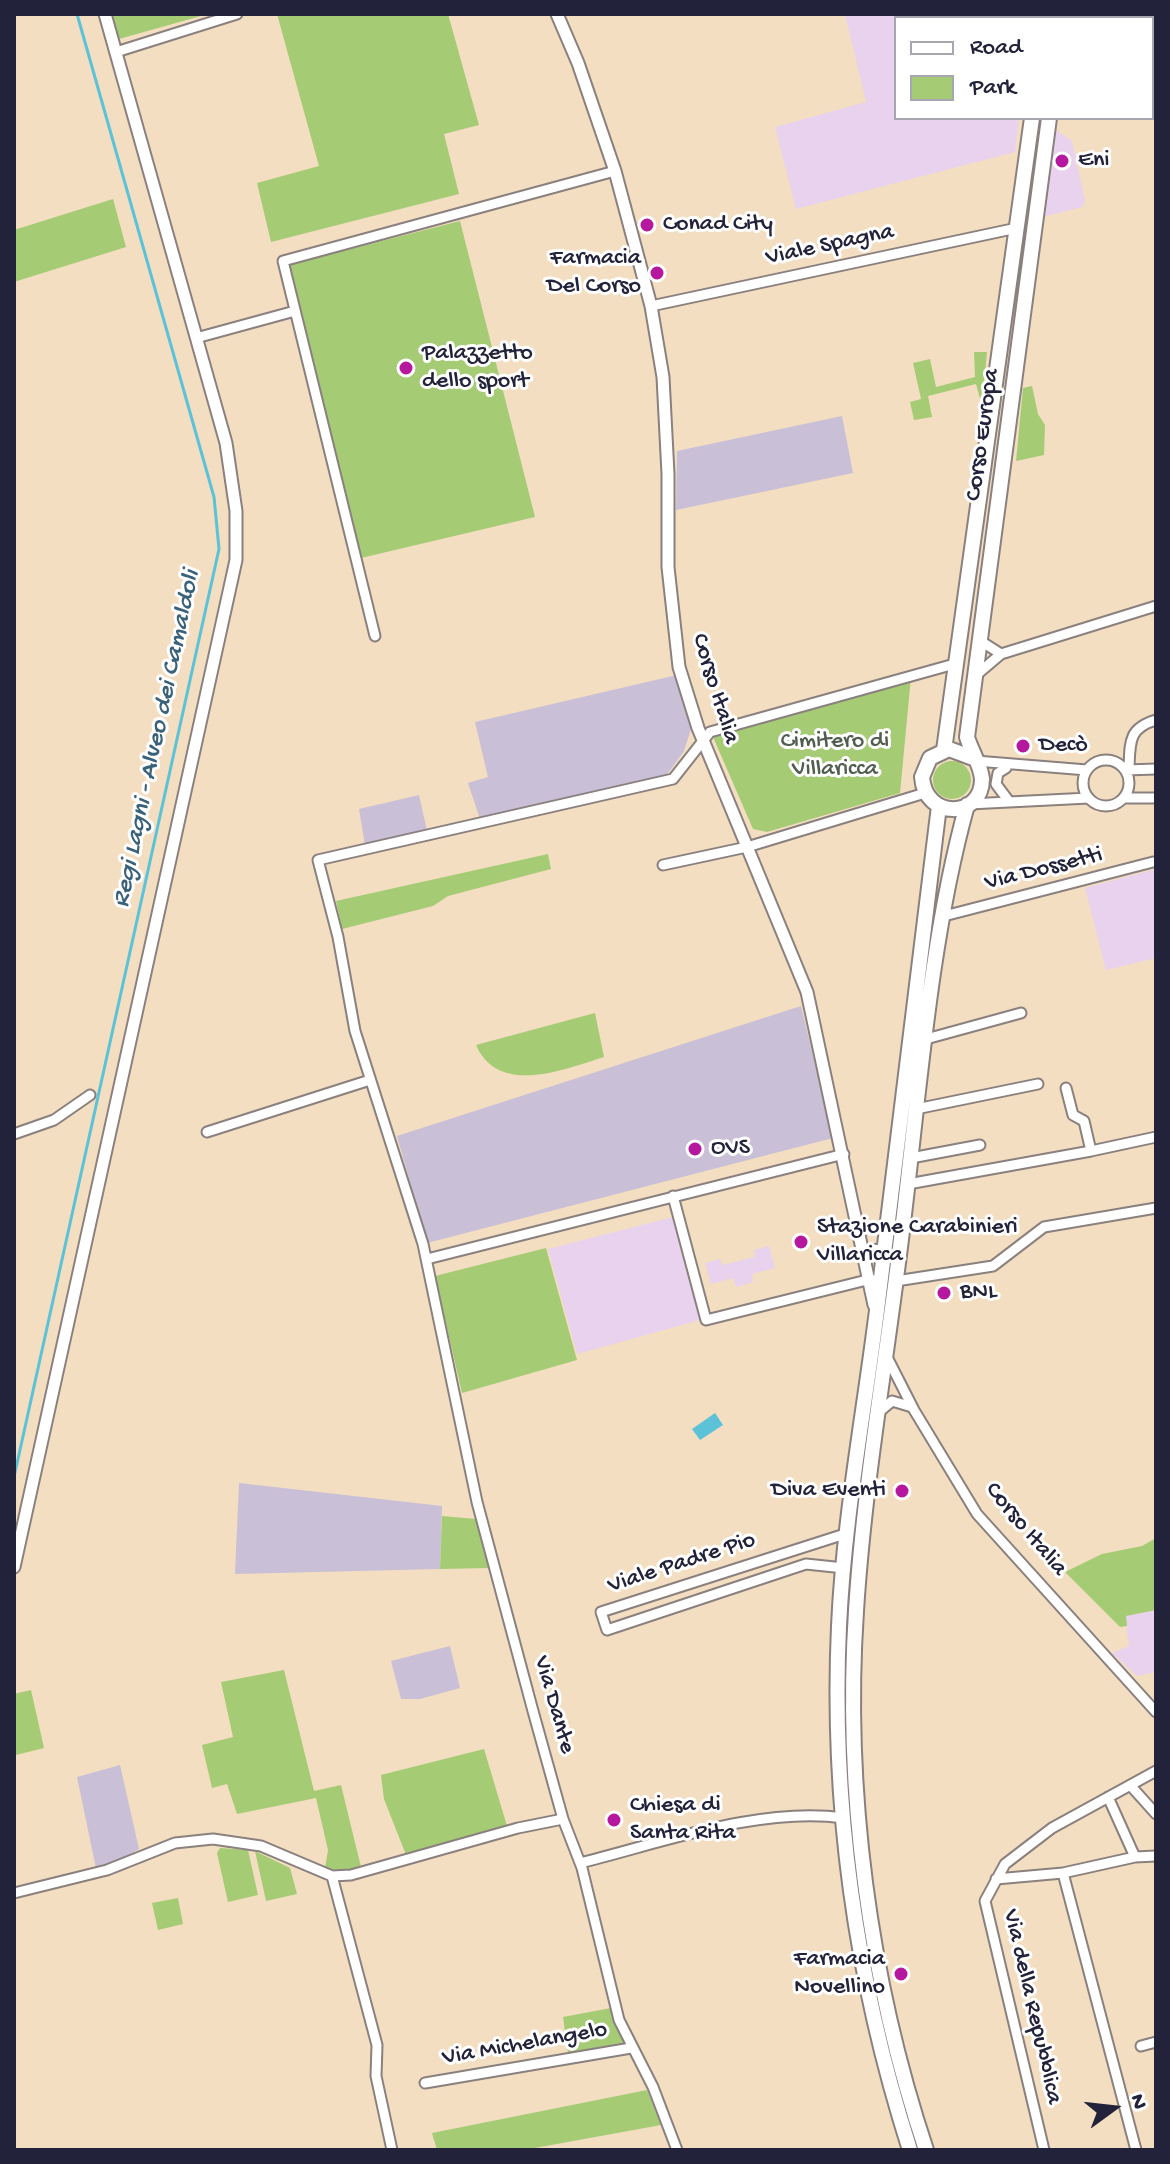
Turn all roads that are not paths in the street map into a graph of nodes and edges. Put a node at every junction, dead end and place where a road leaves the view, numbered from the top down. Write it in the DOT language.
graph roads {
  1 [pos="105,14"];
  2 [pos="237,14"];
  3 [pos="557,14"];
  4 [pos="116,52"];
  5 [pos="1032,120"];
  6 [pos="1049,120"];
  7 [pos="615,171"];
  8 [pos="1017,228"];
  9 [pos="651,306"];
  10 [pos="295,311"];
  11 [pos="196,338"];
  12 [pos="1156,606"];
  13 [pos="375,636"];
  14 [pos="979,640"];
  15 [pos="1001,654"];
  16 [pos="958,663"];
  17 [pos="974,678"];
  18 [pos="1156,720"];
  19 [pos="703,738"];
  20 [pos="944,750"];
  21 [pos="974,760"];
  22 [pos="1009,766"];
  23 [pos="1156,769"];
  24 [pos="1087,770"];
  25 [pos="1128,770"];
  26 [pos="925,793"];
  27 [pos="1089,798"];
  28 [pos="1124,798"];
  29 [pos="1156,798"];
  30 [pos="1008,800"];
  31 [pos="968,805"];
  32 [pos="939,806"];
  33 [pos="747,847"];
  34 [pos="1153,862"];
  35 [pos="663,865"];
  36 [pos="944,916"];
  37 [pos="1021,1013"];
  38 [pos="926,1039"];
  39 [pos="370,1080"];
  40 [pos="1038,1084"];
  41 [pos="1066,1088"];
  42 [pos="90,1095"];
  43 [pos="916,1109"];
  44 [pos="207,1132"];
  45 [pos="14,1134"];
  46 [pos="1156,1137"];
  47 [pos="980,1145"];
  48 [pos="1091,1151"];
  49 [pos="844,1154"];
  50 [pos="911,1158"];
  51 [pos="908,1184"];
  52 [pos="673,1196"];
  53 [pos="1156,1208"];
  54 [pos="885,1249"];
  55 [pos="864,1250"];
  56 [pos="427,1259"];
  57 [pos="871,1279"];
  58 [pos="896,1281"];
  59 [pos="875,1327"];
  60 [pos="891,1331"];
  61 [pos="887,1357"];
  62 [pos="912,1407"];
  63 [pos="879,1412"];
  64 [pos="848,1533"];
  65 [pos="14,1567"];
  66 [pos="844,1568"];
  67 [pos="1156,1712"];
  68 [pos="1156,1771"];
  69 [pos="1130,1785"];
  70 [pos="1108,1797"];
  71 [pos="1156,1814"];
  72 [pos="844,1818"];
  73 [pos="563,1819"];
  74 [pos="1156,1856"];
  75 [pos="1135,1857"];
  76 [pos="580,1863"];
  77 [pos="1063,1873"];
  78 [pos="332,1876"];
  79 [pos="996,1879"];
  80 [pos="14,1893"];
  81 [pos="1156,2042"];
  82 [pos="1141,2046"];
  83 [pos="631,2048"];
  84 [pos="425,2083"];
  85 [pos="392,2150"];
  86 [pos="677,2150"];
  87 [pos="910,2150"];
  88 [pos="926,2150"];
  89 [pos="1044,2150"];
  90 [pos="1136,2150"];
  1 -- 4 [label="street"];
  2 -- 4 [label="street"];
  3 -- 7 [label="street, Corso Italia"];
  4 -- 11 [label="street"];
  5 -- 8 [label="main road, Corso Europa"];
  6 -- 14 [label="main road, Corso Europa"];
  7 -- 9 [label="street, Corso Italia"];
  7 -- 10 [label="street"];
  8 -- 9 [label="street, Viale Spagna"];
  8 -- 16 [label="main road, Corso Europa"];
  9 -- 19 [label="street, Corso Italia"];
  10 -- 11 [label="street"];
  10 -- 13 [label="street"];
  11 -- 65 [label="street"];
  12 -- 15 [label="street"];
  14 -- 15 [label="street"];
  14 -- 17 [label="main road, Corso Europa"];
  15 -- 17 [label="street"];
  16 -- 19 [label="street"];
  16 -- 20 [label="main road, Corso Europa"];
  17 -- 21 [label="main road, Corso Europa"];
  18 -- 25 [label="street"];
  19 -- 33 [label="street, Corso Italia"];
  19 -- 39 [label="street, Via Dante"];
  20 -- 21 [label="main road"];
  20 -- 26 [label="main road"];
  21 -- 22 [label="street"];
  21 -- 31 [label="main road"];
  22 -- 24 [label="street"];
  22 -- 30 [label="street"];
  23 -- 25 [label="street"];
  24 -- 25 [label="street"];
  24 -- 27 [label="street"];
  25 -- 28 [label="street"];
  26 -- 32 [label="main road"];
  26 -- 33 [label="street"];
  27 -- 28 [label="street"];
  27 -- 30 [label="street"];
  28 -- 29 [label="street"];
  30 -- 31 [label="street"];
  31 -- 32 [label="main road"];
  31 -- 36 [label="main road"];
  32 -- 54 [label="main road"];
  33 -- 35 [label="street"];
  33 -- 49 [label="street, Corso Italia"];
  34 -- 36 [label="street, Via Dossetti"];
  36 -- 38 [label="main road"];
  37 -- 38 [label="street"];
  38 -- 43 [label="main road"];
  39 -- 44 [label="street"];
  39 -- 56 [label="street, Via Dante"];
  40 -- 43 [label="street"];
  41 -- 48 [label="street"];
  42 -- 45 [label="street"];
  43 -- 50 [label="main road"];
  46 -- 48 [label="street"];
  47 -- 50 [label="street"];
  48 -- 51 [label="street"];
  49 -- 52 [label="street"];
  49 -- 55 [label="street, Corso Italia"];
  50 -- 51 [label="main road"];
  51 -- 58 [label="main road"];
  52 -- 56 [label="street"];
  52 -- 57 [label="street"];
  53 -- 58 [label="street"];
  54 -- 55 [label="street"];
  54 -- 59 [label="main road"];
  55 -- 57 [label="street, Corso Italia"];
  56 -- 73 [label="street, Via Dante"];
  57 -- 59 [label="street, Corso Italia"];
  58 -- 60 [label="main road"];
  59 -- 60 [label="main road"];
  59 -- 61 [label="main road"];
  59 -- 64 [label="main road"];
  60 -- 61 [label="main road"];
  61 -- 62 [label="street, Corso Italia"];
  61 -- 63 [label="main road"];
  62 -- 63 [label="street"];
  62 -- 67 [label="street, Corso Italia"];
  63 -- 88 [label="main road"];
  64 -- 66 [label="main road"];
  64 -- 66 [label="street, Viale Padre Pio"];
  66 -- 72 [label="main road"];
  68 -- 69 [label="street, Via della Repubblica"];
  69 -- 70 [label="street, Via della Repubblica"];
  69 -- 71 [label="street"];
  70 -- 75 [label="street"];
  70 -- 79 [label="street, Via della Repubblica"];
  72 -- 76 [label="street"];
  72 -- 87 [label="main road"];
  73 -- 76 [label="street, Via Dante"];
  73 -- 78 [label="street"];
  74 -- 75 [label="street"];
  75 -- 77 [label="street"];
  76 -- 83 [label="street, Via Dante"];
  77 -- 79 [label="street"];
  77 -- 90 [label="street"];
  78 -- 80 [label="street"];
  78 -- 85 [label="street"];
  79 -- 89 [label="street, Via della Repubblica"];
  81 -- 82 [label="street"];
  83 -- 84 [label="street, Via Michelangelo"];
  83 -- 86 [label="street, Via Dante"];
}
